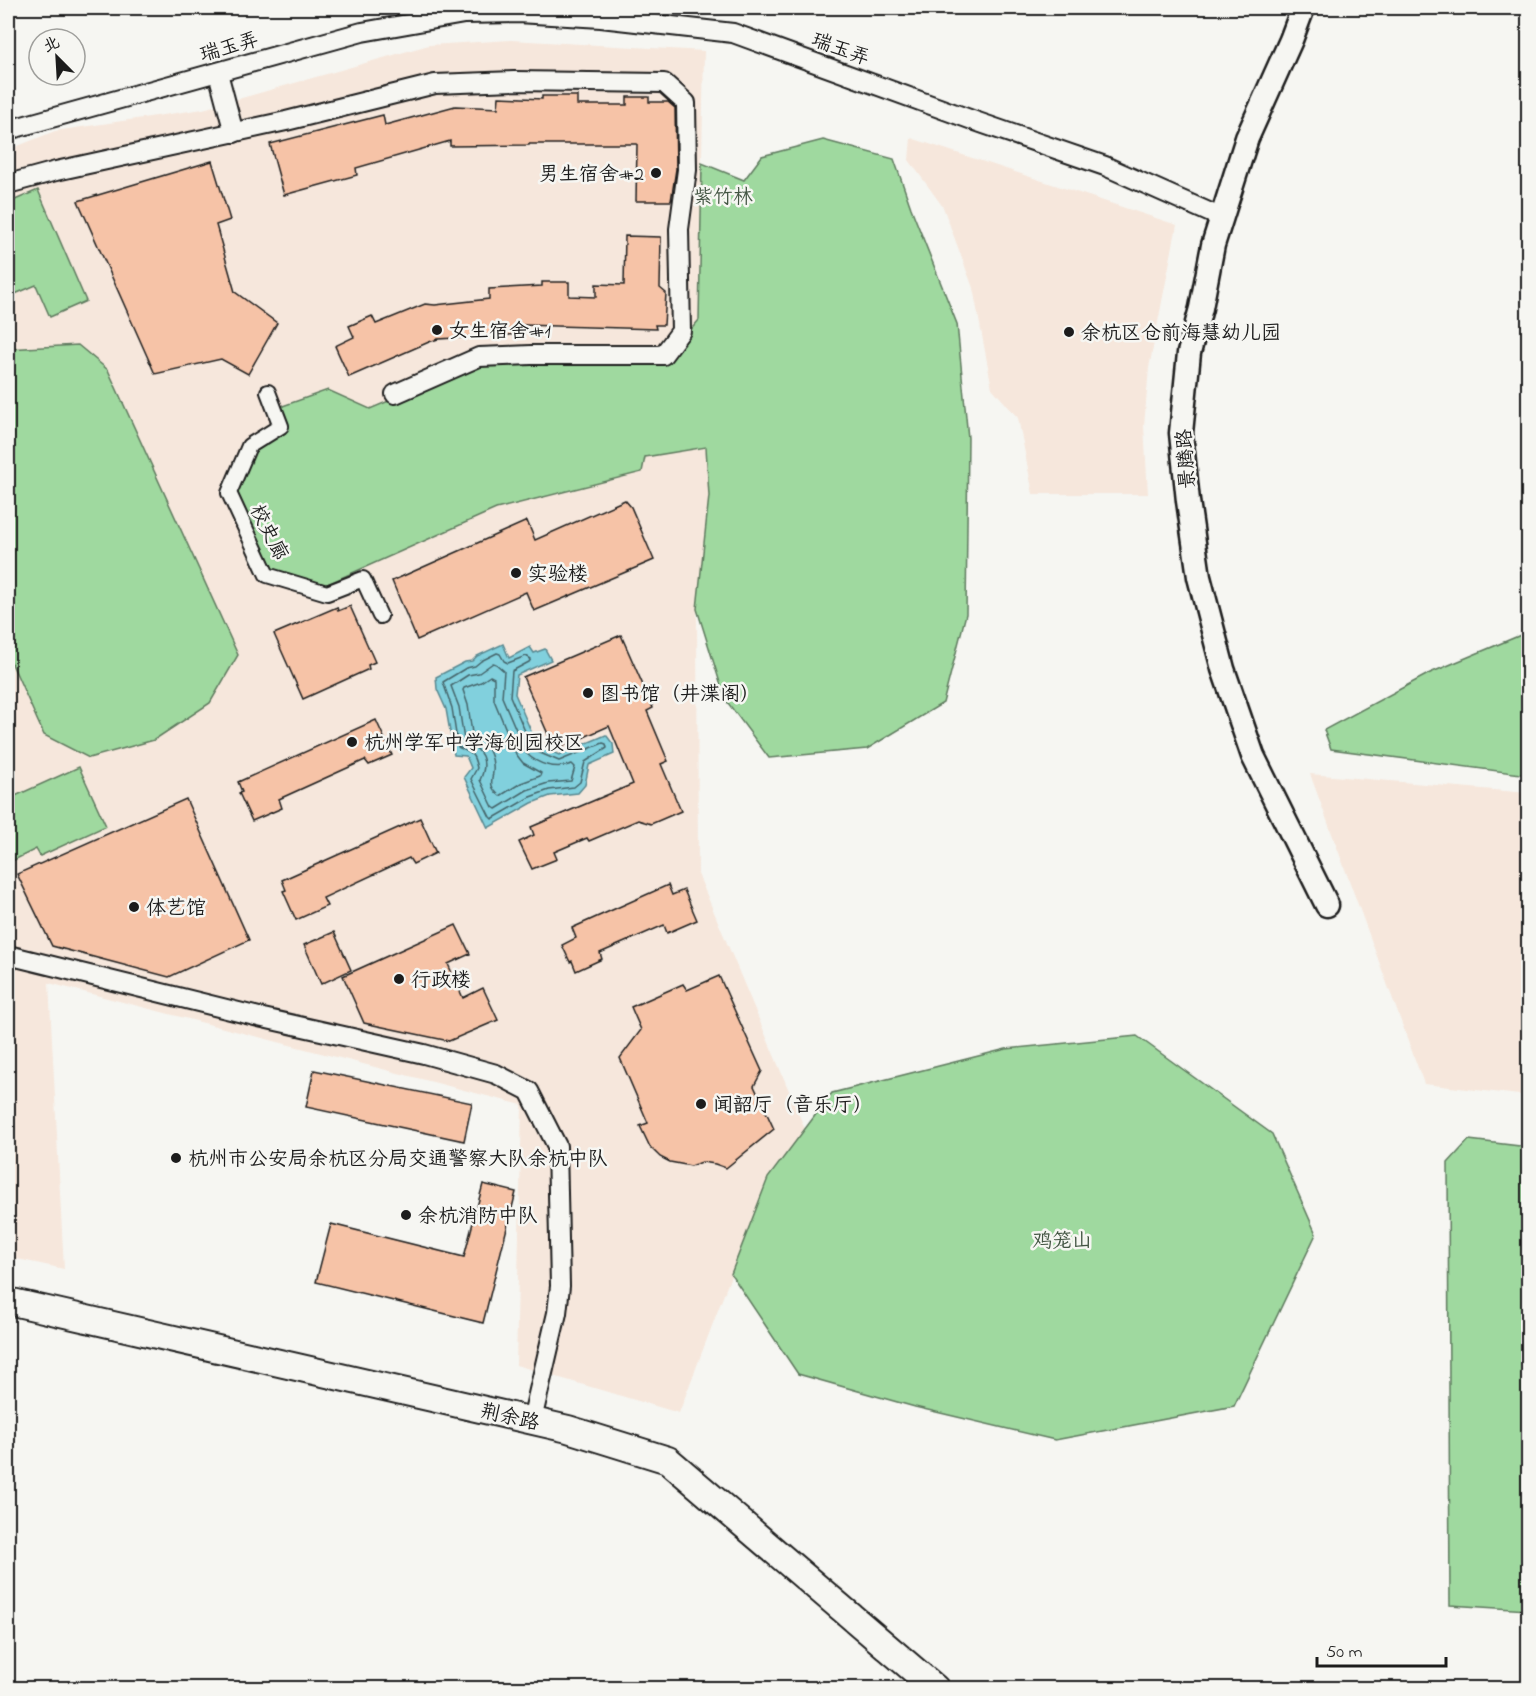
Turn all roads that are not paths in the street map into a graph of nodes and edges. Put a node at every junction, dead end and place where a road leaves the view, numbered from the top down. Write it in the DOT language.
graph roads {
  1 [pos="1303,8"];
  2 [pos="218,73"];
  3 [pos="8,130"];
  4 [pos="234,133"];
  5 [pos="8,184"];
  6 [pos="1222,218"];
  7 [pos="268,392"];
  8 [pos="395,394"];
  9 [pos="380,616"];
  10 [pos="1327,905"];
  11 [pos="8,955"];
  12 [pos="8,1301"];
  13 [pos="532,1420"];
  14 [pos="935,1689"];
  1 -- 6 [label="street, 景腾路"];
  2 -- 3 [label="street, 瑞玉弄"];
  2 -- 4 [label="street"];
  2 -- 6 [label="street, 瑞玉弄"];
  4 -- 5 [label="street"];
  4 -- 8 [label="street"];
  6 -- 10 [label="street, 景腾路"];
  7 -- 9 [label="street, 校史廊"];
  11 -- 13 [label="street"];
  12 -- 13 [label="main road, 荆余路"];
  13 -- 14 [label="main road, 荆余路"];
}
